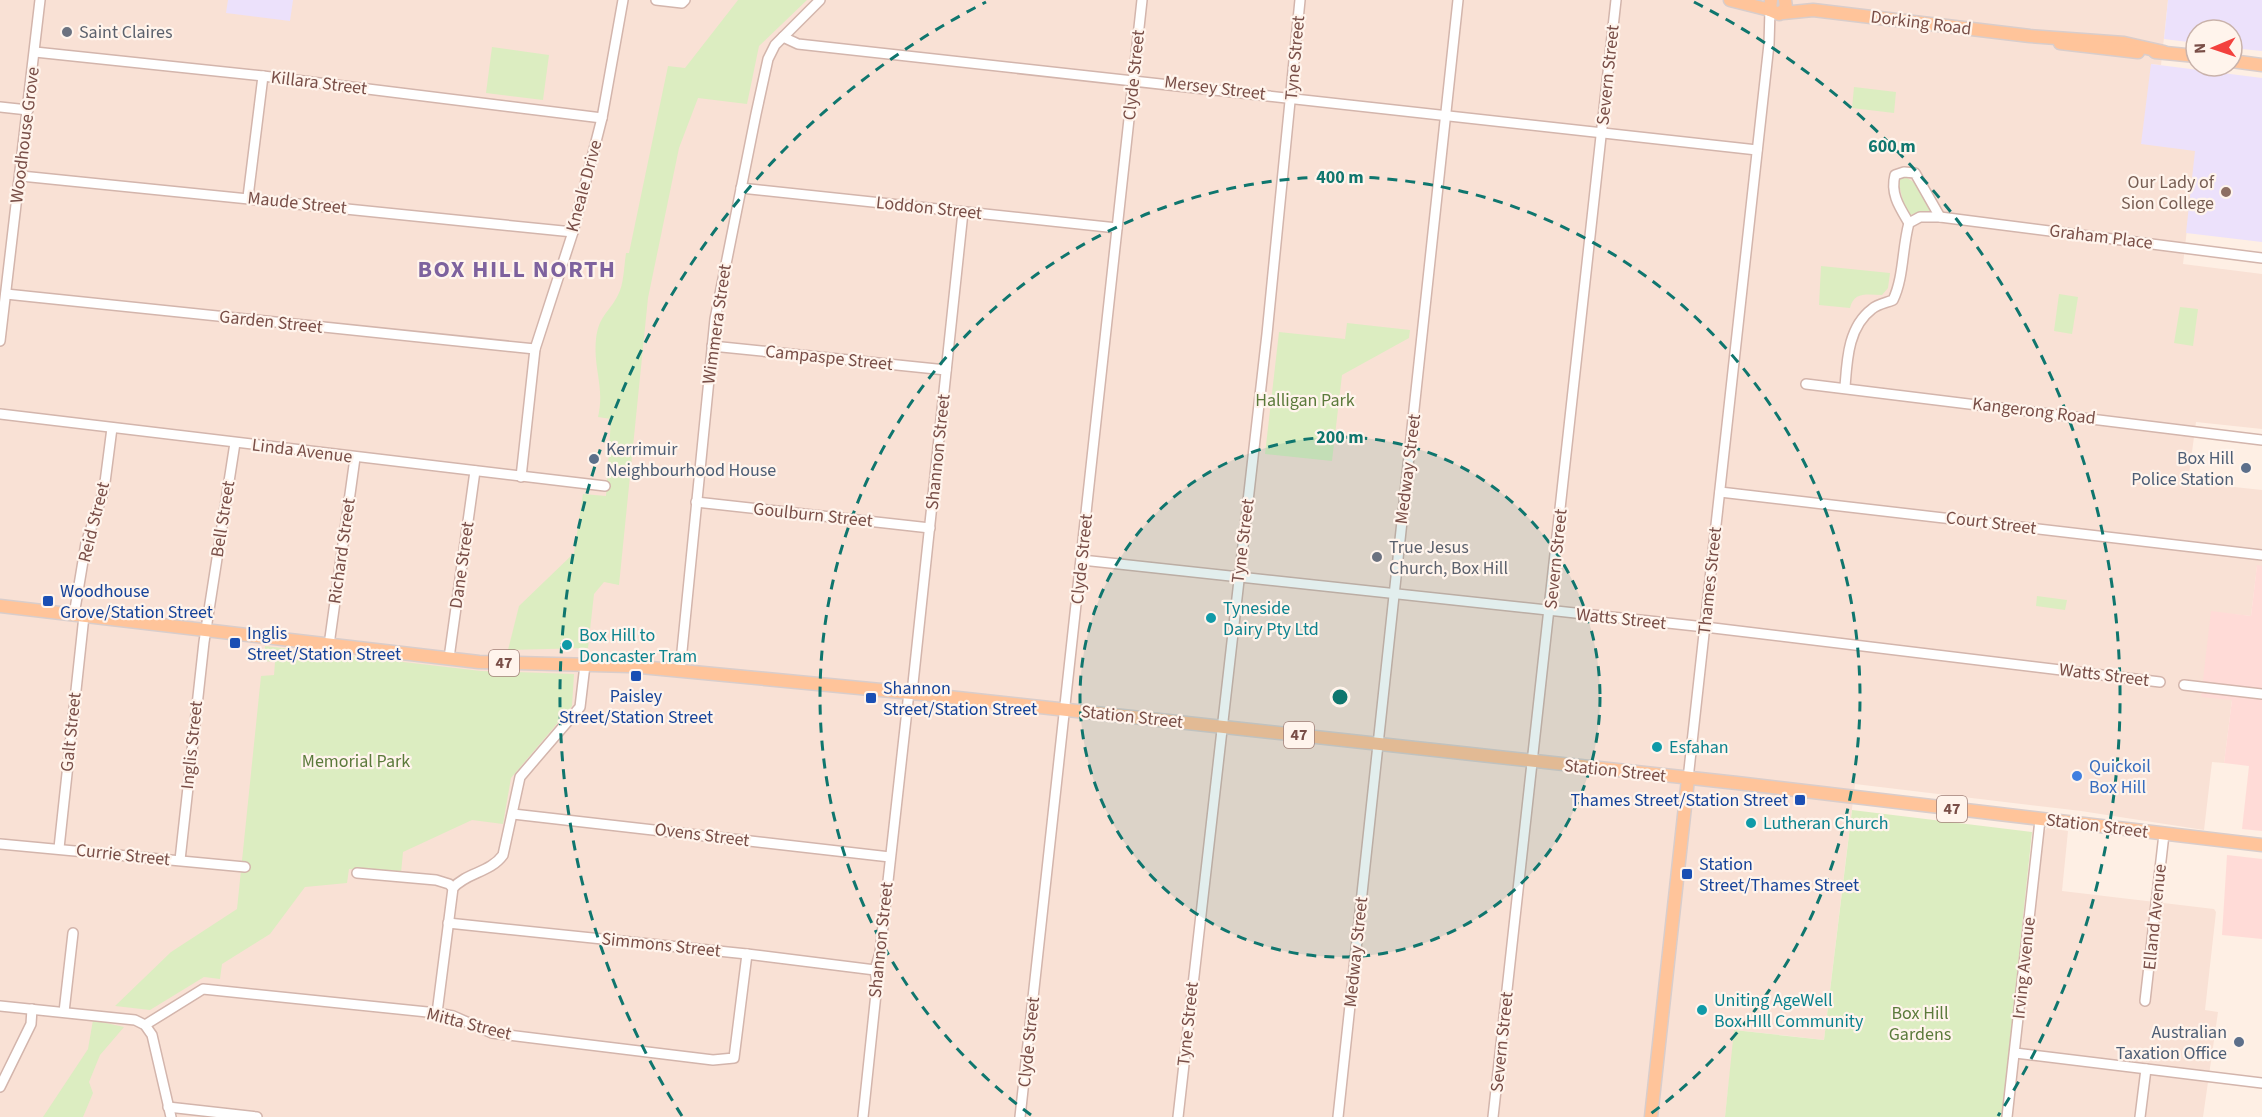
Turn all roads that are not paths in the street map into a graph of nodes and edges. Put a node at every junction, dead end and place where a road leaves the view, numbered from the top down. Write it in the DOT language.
graph roads {
  1 [pos="40,0"];
  2 [pos="623,0"];
  3 [pos="656,0"];
  4 [pos="686,0"];
  5 [pos="820,0"];
  6 [pos="1142,0"];
  7 [pos="1300,0"];
  8 [pos="1458,0"];
  9 [pos="1616,0"];
  10 [pos="1756,0"];
  11 [pos="1735,1"];
  12 [pos="1778,7"];
  13 [pos="783,37"];
  14 [pos="35,52"];
  15 [pos="2184,54"];
  16 [pos="2244,63"];
  17 [pos="2262,65"];
  18 [pos="263,76"];
  19 [pos="1134,79"];
  20 [pos="1291,97"];
  21 [pos="0,107"];
  22 [pos="28,110"];
  23 [pos="1446,115"];
  24 [pos="602,118"];
  25 [pos="1601,133"];
  26 [pos="1757,150"];
  27 [pos="21,176"];
  28 [pos="741,188"];
  29 [pos="248,197"];
  30 [pos="963,212"];
  31 [pos="1940,217"];
  32 [pos="1910,224"];
  33 [pos="1117,228"];
  34 [pos="573,232"];
  35 [pos="2262,258"];
  36 [pos="6,294"];
  37 [pos="0,341"];
  38 [pos="712,346"];
  39 [pos="535,350"];
  40 [pos="946,370"];
  41 [pos="1806,384"];
  42 [pos="1845,387"];
  43 [pos="0,414"];
  44 [pos="112,428"];
  45 [pos="2262,440"];
  46 [pos="235,443"];
  47 [pos="356,458"];
  48 [pos="475,471"];
  49 [pos="521,477"];
  50 [pos="604,486"];
  51 [pos="1720,492"];
  52 [pos="696,502"];
  53 [pos="930,528"];
  54 [pos="2262,555"];
  55 [pos="1082,560"];
  56 [pos="1239,577"];
  57 [pos="1394,594"];
  58 [pos="0,606"];
  59 [pos="1550,611"];
  60 [pos="79,616"];
  61 [pos="1705,627"];
  62 [pos="206,631"];
  63 [pos="329,645"];
  64 [pos="449,658"];
  65 [pos="585,665"];
  66 [pos="680,671"];
  67 [pos="2160,682"];
  68 [pos="2184,685"];
  69 [pos="911,693"];
  70 [pos="2262,694"];
  71 [pos="1066,710"];
  72 [pos="1221,726"];
  73 [pos="1377,744"];
  74 [pos="1533,762"];
  75 [pos="1688,779"];
  76 [pos="513,813"];
  77 [pos="2040,820"];
  78 [pos="2164,834"];
  79 [pos="0,843"];
  80 [pos="2262,845"];
  81 [pos="59,848"];
  82 [pos="890,857"];
  83 [pos="180,860"];
  84 [pos="245,867"];
  85 [pos="357,873"];
  86 [pos="453,888"];
  87 [pos="448,923"];
  88 [pos="73,933"];
  89 [pos="747,954"];
  90 [pos="875,970"];
  91 [pos="2145,1001"];
  92 [pos="0,1006"];
  93 [pos="32,1009"];
  94 [pos="64,1012"];
  95 [pos="437,1013"];
  96 [pos="145,1025"];
  97 [pos="2015,1053"];
  98 [pos="2146,1069"];
  99 [pos="2262,1083"];
  100 [pos="0,1087"];
  101 [pos="170,1112"];
  102 [pos="257,1117"];
  103 [pos="863,1117"];
  104 [pos="1020,1117"];
  105 [pos="1178,1117"];
  106 [pos="1338,1117"];
  107 [pos="1493,1117"];
  108 [pos="1651,1117"];
  109 [pos="2007,1117"];
  110 [pos="2140,1117"];
  1 -- 14 [label="street, Woodhouse Grove"];
  2 -- 24 [label="street, Kneale Drive"];
  3 -- 4 [label="street"];
  5 -- 13 [label="street, Wimmera Street"];
  6 -- 19 [label="street, Clyde Street"];
  7 -- 20 [label="street, Tyne Street"];
  8 -- 23 [label="street, Medway Street"];
  9 -- 25 [label="street, Severn Street"];
  10 -- 11 [label="main road, Dorking Road"];
  11 -- 12 [label="main road, Dorking Road"];
  12 -- 15 [label="main road, Dorking Road"];
  12 -- 26 [label="street, Thames Street"];
  13 -- 19 [label="street, Mersey Street"];
  13 -- 28 [label="street, Wimmera Street"];
  14 -- 18 [label="street, Killara Street"];
  14 -- 22 [label="street, Woodhouse Grove"];
  16 -- 17 [label="main road"];
  18 -- 24 [label="street, Killara Street"];
  18 -- 29 [label="street"];
  19 -- 20 [label="street, Mersey Street"];
  19 -- 33 [label="street, Clyde Street"];
  20 -- 23 [label="street, Mersey Street"];
  20 -- 56 [label="street, Tyne Street"];
  21 -- 22 [label="street"];
  22 -- 27 [label="street, Woodhouse Grove"];
  23 -- 25 [label="street, Mersey Street"];
  23 -- 57 [label="street, Medway Street"];
  24 -- 34 [label="street, Kneale Drive"];
  25 -- 26 [label="street, Mersey Street"];
  25 -- 59 [label="street, Severn Street"];
  26 -- 51 [label="street, Thames Street"];
  27 -- 29 [label="street, Maude Street"];
  27 -- 36 [label="street, Woodhouse Grove"];
  28 -- 30 [label="street, Loddon Street"];
  28 -- 38 [label="street, Wimmera Street"];
  29 -- 34 [label="street, Maude Street"];
  30 -- 33 [label="street, Loddon Street"];
  30 -- 40 [label="street, Shannon Street"];
  31 -- 32 [label="street, Graham Place"];
  31 -- 32 [label="street"];
  31 -- 35 [label="street, Graham Place"];
  32 -- 42 [label="street"];
  33 -- 55 [label="street, Clyde Street"];
  34 -- 39 [label="street, Kneale Drive"];
  36 -- 37 [label="street, Woodhouse Grove"];
  36 -- 39 [label="street, Garden Street"];
  38 -- 40 [label="street, Campaspe Street"];
  38 -- 52 [label="street, Wimmera Street"];
  39 -- 49 [label="street, Kneale Drive"];
  40 -- 53 [label="street, Shannon Street"];
  41 -- 42 [label="street, Kangerong Road"];
  42 -- 45 [label="street, Kangerong Road"];
  43 -- 44 [label="street, Linda Avenue"];
  44 -- 46 [label="street, Linda Avenue"];
  44 -- 60 [label="street, Reid Street"];
  46 -- 47 [label="street, Linda Avenue"];
  46 -- 62 [label="street, Bell Street"];
  47 -- 48 [label="street, Linda Avenue"];
  47 -- 63 [label="street, Richard Street"];
  48 -- 49 [label="street, Linda Avenue"];
  48 -- 64 [label="street, Dane Street"];
  49 -- 50 [label="street, Linda Avenue"];
  51 -- 54 [label="street, Court Street"];
  51 -- 61 [label="street, Thames Street"];
  52 -- 53 [label="street, Goulburn Street"];
  52 -- 66 [label="street, Wimmera Street"];
  53 -- 69 [label="street, Shannon Street"];
  55 -- 56 [label="street, Watts Street"];
  55 -- 71 [label="street, Clyde Street"];
  56 -- 57 [label="street, Watts Street"];
  56 -- 72 [label="street, Tyne Street"];
  57 -- 59 [label="street, Watts Street"];
  57 -- 73 [label="street, Medway Street"];
  58 -- 60 [label="main road, Station Street / 47"];
  59 -- 61 [label="street, Watts Street"];
  59 -- 74 [label="street, Severn Street"];
  60 -- 62 [label="main road, Station Street / 47"];
  60 -- 81 [label="street, Galt Street"];
  61 -- 67 [label="street, Watts Street"];
  61 -- 75 [label="street, Thames Street"];
  62 -- 63 [label="main road, Station Street / 47"];
  62 -- 83 [label="street, Inglis Street"];
  63 -- 64 [label="main road, Station Street / 47"];
  64 -- 65 [label="main road, Station Street / 47"];
  65 -- 66 [label="main road, Station Street / 47"];
  65 -- 76 [label="street"];
  66 -- 69 [label="main road, Station Street / 47"];
  68 -- 70 [label="street"];
  69 -- 71 [label="main road, Station Street / 47"];
  69 -- 82 [label="street, Shannon Street"];
  71 -- 72 [label="main road, Station Street / 47"];
  71 -- 104 [label="street, Clyde Street"];
  72 -- 73 [label="main road, Station Street / 47"];
  72 -- 105 [label="street, Tyne Street"];
  73 -- 74 [label="main road, Station Street / 47"];
  73 -- 106 [label="street, Medway Street"];
  74 -- 75 [label="main road, Station Street / 47"];
  74 -- 107 [label="street, Severn Street"];
  75 -- 77 [label="main road, Station Street / 47"];
  75 -- 108 [label="main road, Thames Street"];
  76 -- 82 [label="street, Ovens Street"];
  76 -- 86 [label="street"];
  77 -- 78 [label="main road, Station Street / 47"];
  77 -- 97 [label="street, Irving Avenue"];
  78 -- 80 [label="main road, Station Street / 47"];
  78 -- 91 [label="street, Elland Avenue"];
  79 -- 81 [label="street, Currie Street"];
  81 -- 83 [label="street, Currie Street"];
  82 -- 90 [label="street, Shannon Street"];
  83 -- 84 [label="street, Currie Street"];
  85 -- 86 [label="street"];
  86 -- 87 [label="street"];
  87 -- 89 [label="street, Simmons Street"];
  87 -- 95 [label="street"];
  88 -- 94 [label="street"];
  89 -- 90 [label="street, Simmons Street"];
  89 -- 95 [label="street, Mitta Street"];
  90 -- 103 [label="street, Shannon Street"];
  92 -- 93 [label="street"];
  93 -- 94 [label="street"];
  93 -- 100 [label="street"];
  94 -- 96 [label="street"];
  95 -- 96 [label="street, Mitta Street"];
  96 -- 101 [label="street"];
  97 -- 98 [label="street"];
  97 -- 109 [label="street, Irving Avenue"];
  98 -- 99 [label="street"];
  98 -- 110 [label="street"];
  101 -- 102 [label="street"];
}
